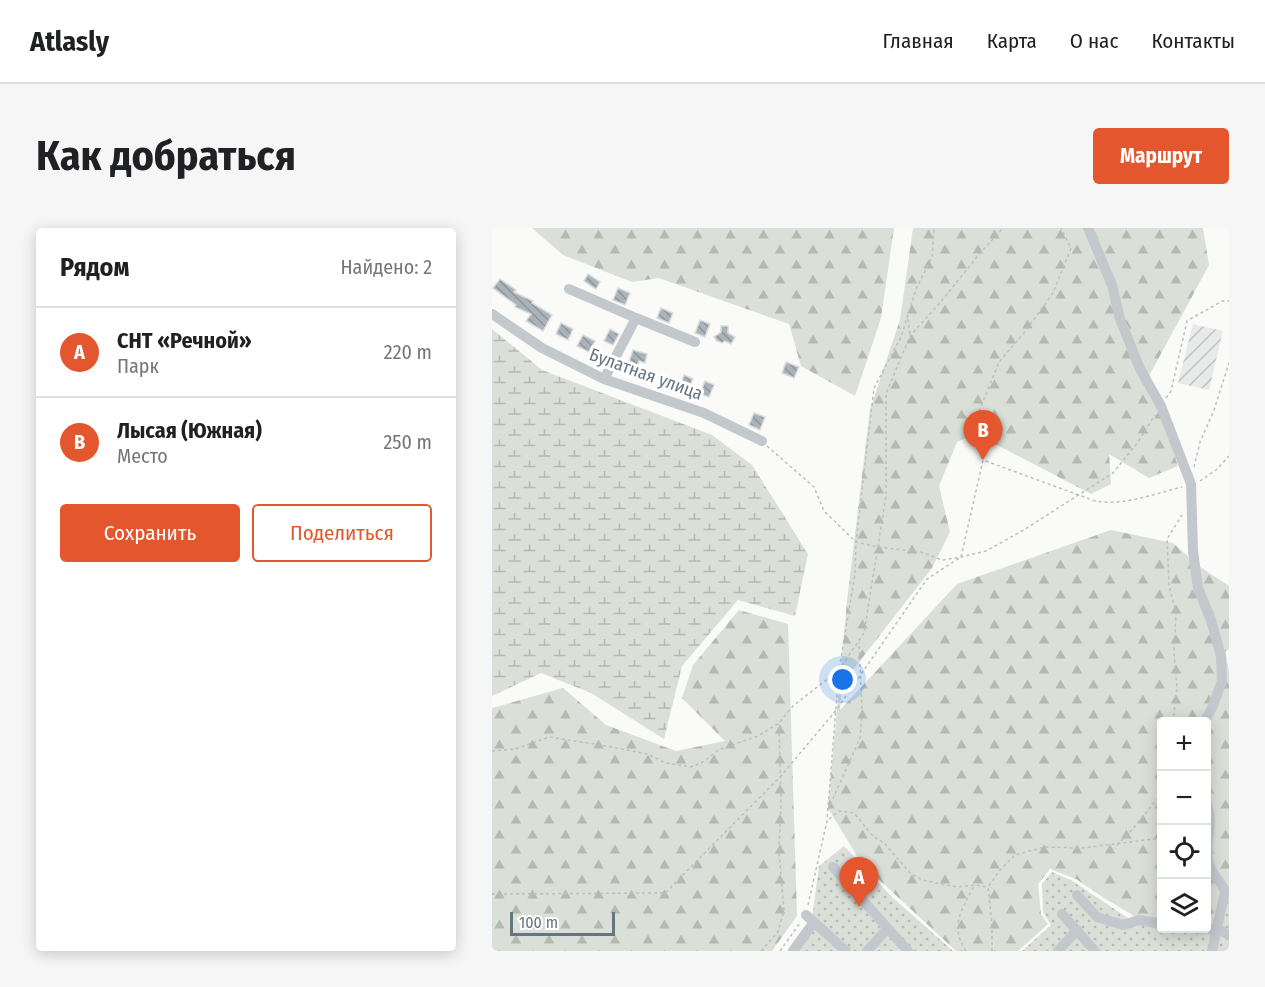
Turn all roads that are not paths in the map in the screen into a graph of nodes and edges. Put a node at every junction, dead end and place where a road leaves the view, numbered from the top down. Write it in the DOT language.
graph roads {
  1 [pos="1089,228"];
  2 [pos="568,289"];
  3 [pos="492,314"];
  4 [pos="636,318"];
  5 [pos="695,342"];
  6 [pos="604,379"];
  7 [pos="762,441"];
  8 [pos="1207,717"];
  9 [pos="1211,825"];
  10 [pos="833,867"];
  11 [pos="1077,895"];
  12 [pos="1062,914"];
  13 [pos="1157,923"];
  14 [pos="886,929"];
  15 [pos="1211,929"];
  16 [pos="1218,929"];
  17 [pos="1077,930"];
  18 [pos="1229,935"];
  19 [pos="792,951"];
  20 [pos="846,951"];
  21 [pos="867,951"];
  22 [pos="908,951"];
  23 [pos="1058,951"];
  24 [pos="1095,951"];
  25 [pos="1212,951"];
  1 -- 8 [label="street"];
  2 -- 4 [label="street"];
  3 -- 6 [label="street, Булатная улица"];
  4 -- 5 [label="street"];
  4 -- 6 [label="street"];
  6 -- 7 [label="street, Булатная улица"];
  9 -- 16 [label="street"];
  10 -- 14 [label="street"];
  11 -- 13 [label="street"];
  12 -- 17 [label="street"];
  14 -- 21 [label="street"];
  14 -- 22 [label="street"];
  15 -- 16 [label="street"];
  16 -- 18 [label="street"];
  16 -- 25 [label="street"];
  17 -- 23 [label="street"];
  17 -- 24 [label="street"];
  19 -- 20 [label="street"];
}
